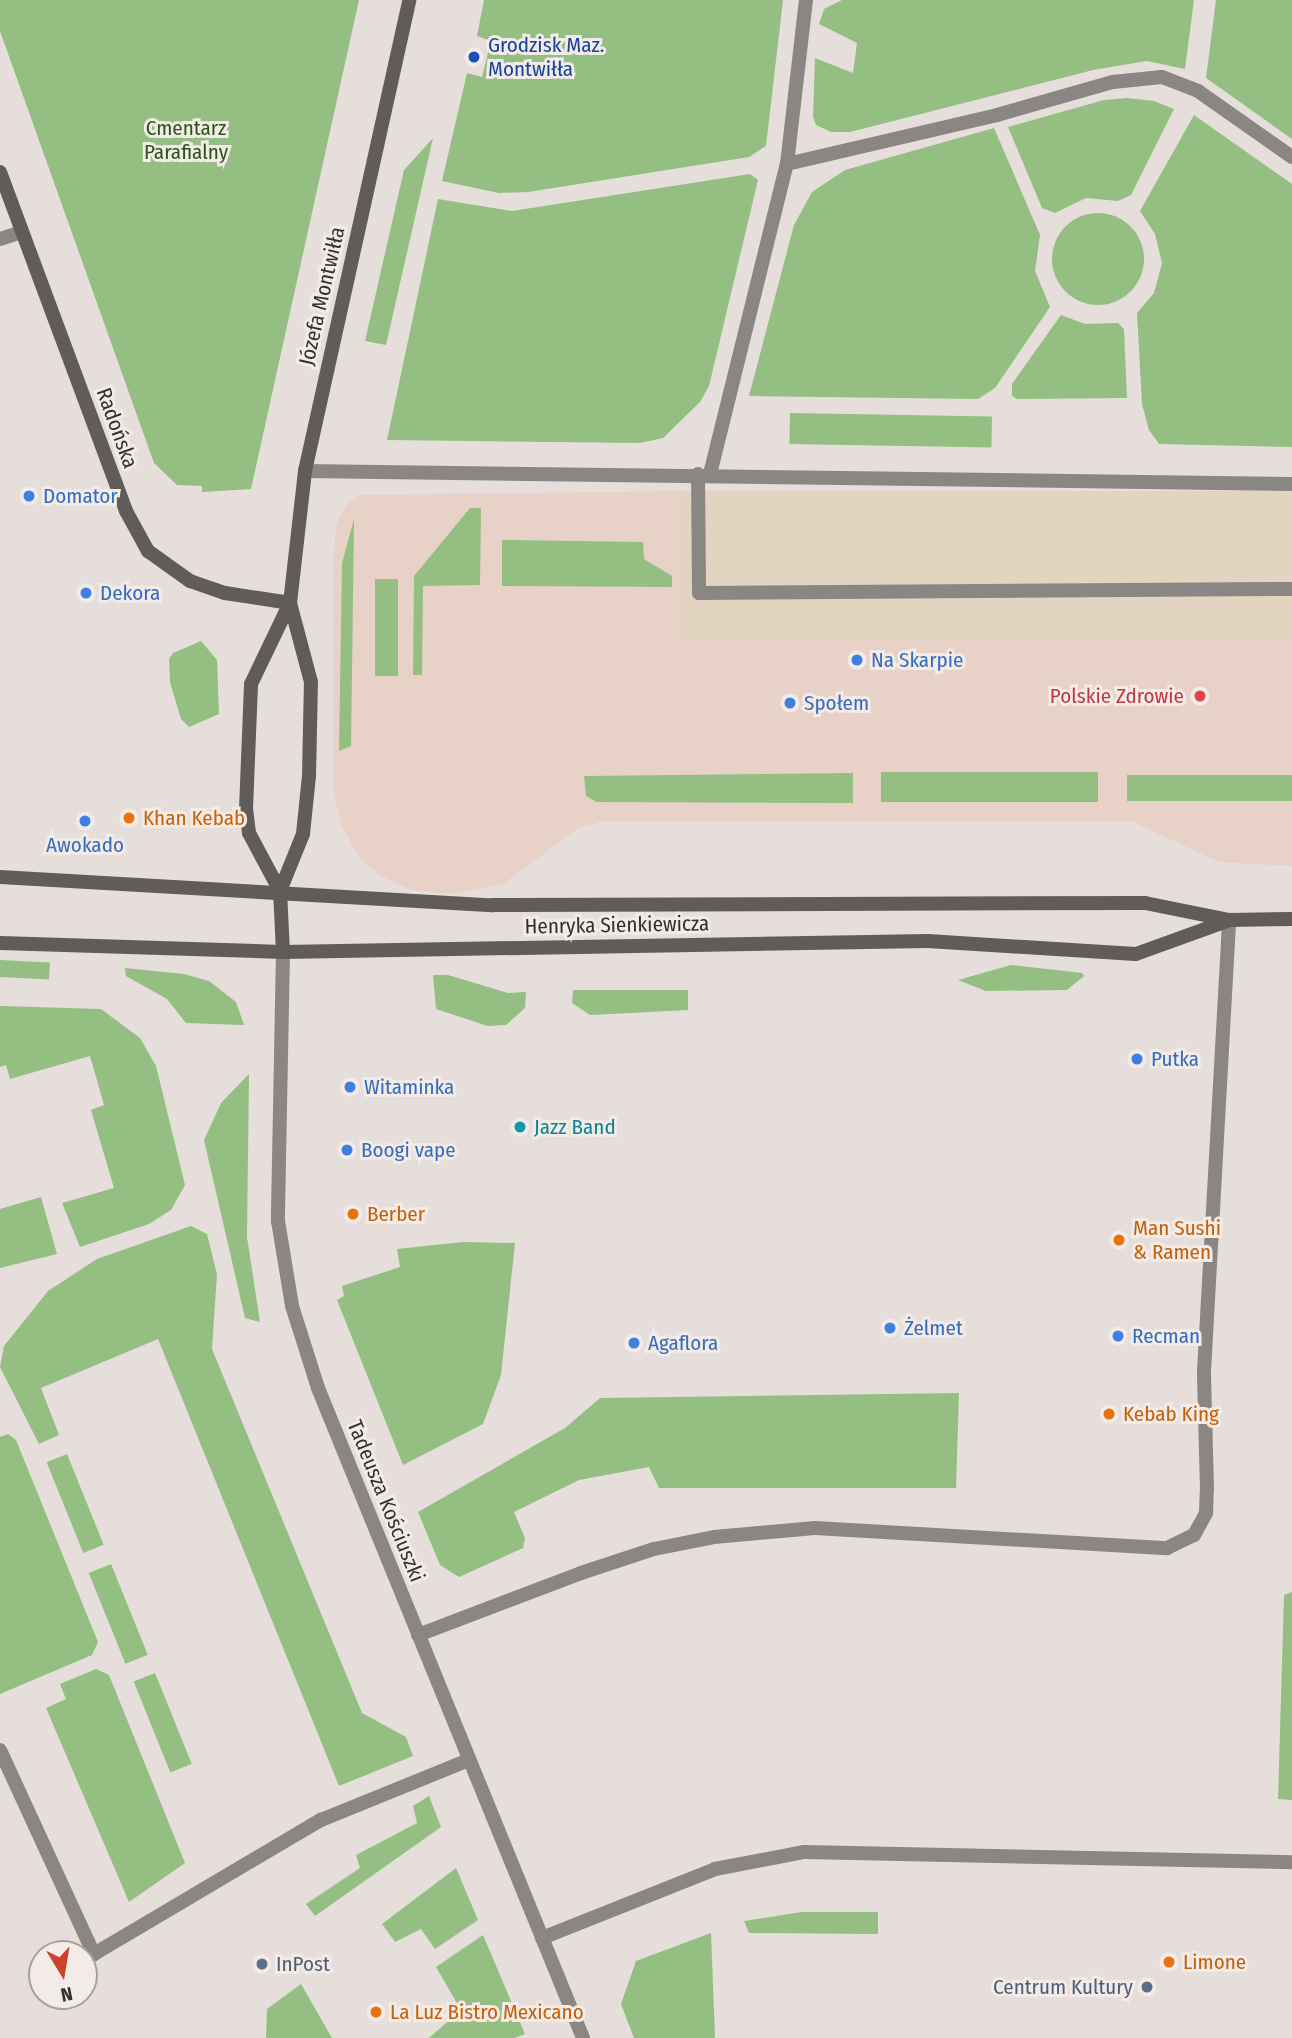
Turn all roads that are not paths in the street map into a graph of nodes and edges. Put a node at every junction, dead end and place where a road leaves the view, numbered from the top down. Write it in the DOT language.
graph roads {
  1 [pos="410,0"];
  2 [pos="806,0"];
  3 [pos="1292,157"];
  4 [pos="787,164"];
  5 [pos="0,173"];
  6 [pos="22,232"];
  7 [pos="0,239"];
  8 [pos="305,471"];
  9 [pos="704,474"];
  10 [pos="1292,484"];
  11 [pos="1292,589"];
  12 [pos="290,603"];
  13 [pos="0,877"];
  14 [pos="279,891"];
  15 [pos="1292,919"];
  16 [pos="1229,920"];
  17 [pos="0,943"];
  18 [pos="283,952"];
  19 [pos="418,1635"];
  20 [pos="0,1750"];
  21 [pos="469,1760"];
  22 [pos="1292,1863"];
  23 [pos="542,1938"];
  24 [pos="583,2038"];
  1 -- 8 [label="main road, Józefa Montwiłła"];
  2 -- 4 [label="street"];
  3 -- 4 [label="street"];
  4 -- 9 [label="street"];
  5 -- 6 [label="main road, Radońska"];
  6 -- 7 [label="street"];
  6 -- 12 [label="main road, Radońska"];
  8 -- 9 [label="street"];
  8 -- 12 [label="main road, Józefa Montwiłła"];
  9 -- 10 [label="street"];
  9 -- 11 [label="street"];
  12 -- 14 [label="main road, Józefa Montwiłła"];
  12 -- 14 [label="main road, Józefa Montwiłła"];
  13 -- 14 [label="main road, Henryka Sienkiewicza"];
  14 -- 16 [label="main road, Henryka Sienkiewicza"];
  14 -- 18 [label="main road, Józefa Montwiłła"];
  15 -- 16 [label="main road, Henryka Sienkiewicza"];
  16 -- 18 [label="main road, Henryka Sienkiewicza"];
  16 -- 19 [label="street"];
  17 -- 18 [label="main road, Henryka Sienkiewicza"];
  18 -- 19 [label="street, Tadeusza Kościuszki"];
  19 -- 21 [label="street, Tadeusza Kościuszki"];
  20 -- 21 [label="street"];
  21 -- 23 [label="street, Tadeusza Kościuszki"];
  22 -- 23 [label="street"];
  23 -- 24 [label="street, Tadeusza Kościuszki"];
}
